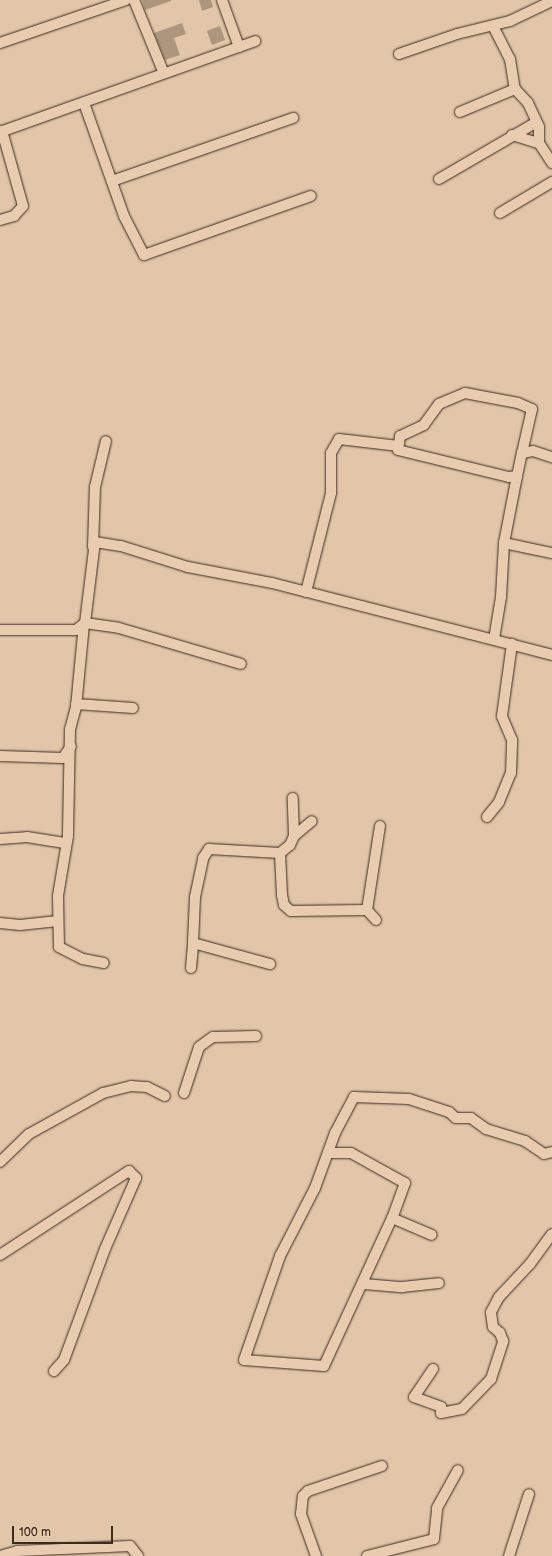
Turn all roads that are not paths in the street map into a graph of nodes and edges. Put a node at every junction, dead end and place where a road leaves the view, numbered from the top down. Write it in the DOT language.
graph roads {
  1 [pos="126,0"];
  2 [pos="134,0"];
  3 [pos="222,0"];
  4 [pos="552,1"];
  5 [pos="493,26"];
  6 [pos="255,41"];
  7 [pos="0,43"];
  8 [pos="239,47"];
  9 [pos="399,54"];
  10 [pos="163,71"];
  11 [pos="515,89"];
  12 [pos="84,103"];
  13 [pos="460,112"];
  14 [pos="292,118"];
  15 [pos="537,122"];
  16 [pos="1,132"];
  17 [pos="512,135"];
  18 [pos="539,143"];
  19 [pos="552,163"];
  20 [pos="439,179"];
  21 [pos="112,181"];
  22 [pos="552,182"];
  23 [pos="311,196"];
  24 [pos="500,213"];
  25 [pos="0,220"];
  26 [pos="106,441"];
  27 [pos="399,446"];
  28 [pos="522,453"];
  29 [pos="552,457"];
  30 [pos="517,476"];
  31 [pos="504,543"];
  32 [pos="93,547"];
  33 [pos="552,553"];
  34 [pos="306,592"];
  35 [pos="85,623"];
  36 [pos="0,630"];
  37 [pos="494,639"];
  38 [pos="512,644"];
  39 [pos="552,655"];
  40 [pos="241,664"];
  41 [pos="76,704"];
  42 [pos="134,708"];
  43 [pos="72,744"];
  44 [pos="0,756"];
  45 [pos="293,798"];
  46 [pos="487,818"];
  47 [pos="312,822"];
  48 [pos="380,826"];
  49 [pos="294,836"];
  50 [pos="0,839"];
  51 [pos="65,843"];
  52 [pos="280,853"];
  53 [pos="367,910"];
  54 [pos="376,920"];
  55 [pos="58,921"];
  56 [pos="0,923"];
  57 [pos="193,943"];
  58 [pos="104,963"];
  59 [pos="270,964"];
  60 [pos="190,968"];
  61 [pos="256,1036"];
  62 [pos="184,1093"];
  63 [pos="165,1096"];
  64 [pos="552,1152"];
  65 [pos="328,1153"];
  66 [pos="0,1162"];
  67 [pos="392,1218"];
  68 [pos="552,1234"];
  69 [pos="432,1235"];
  70 [pos="0,1254"];
  71 [pos="439,1283"];
  72 [pos="364,1284"];
  73 [pos="434,1369"];
  74 [pos="54,1371"];
  75 [pos="382,1466"];
  76 [pos="458,1470"];
  77 [pos="529,1494"];
  78 [pos="0,1556"];
  79 [pos="138,1556"];
  80 [pos="316,1556"];
  81 [pos="367,1556"];
  82 [pos="509,1556"];
  1 -- 7 [label="street"];
  2 -- 10 [label="street"];
  3 -- 8 [label="street"];
  4 -- 5 [label="street"];
  5 -- 9 [label="street"];
  5 -- 11 [label="street"];
  6 -- 8 [label="street"];
  8 -- 10 [label="street"];
  10 -- 12 [label="street"];
  11 -- 13 [label="street"];
  11 -- 15 [label="street"];
  12 -- 16 [label="street"];
  12 -- 21 [label="street"];
  14 -- 21 [label="street"];
  15 -- 17 [label="street"];
  15 -- 18 [label="street"];
  16 -- 25 [label="street"];
  17 -- 18 [label="street"];
  17 -- 20 [label="street"];
  18 -- 19 [label="street"];
  21 -- 23 [label="street"];
  22 -- 24 [label="street"];
  26 -- 32 [label="street"];
  27 -- 28 [label="street"];
  27 -- 30 [label="street"];
  27 -- 34 [label="street"];
  28 -- 29 [label="street"];
  28 -- 30 [label="street"];
  30 -- 31 [label="street"];
  31 -- 33 [label="street"];
  31 -- 37 [label="street"];
  32 -- 34 [label="street"];
  32 -- 35 [label="street"];
  34 -- 37 [label="street"];
  35 -- 36 [label="street"];
  35 -- 40 [label="street"];
  35 -- 41 [label="street"];
  37 -- 38 [label="street"];
  38 -- 39 [label="street"];
  38 -- 46 [label="street"];
  41 -- 42 [label="street"];
  41 -- 43 [label="street"];
  43 -- 44 [label="street"];
  43 -- 51 [label="street"];
  45 -- 49 [label="street"];
  47 -- 49 [label="street"];
  48 -- 53 [label="street"];
  49 -- 52 [label="street"];
  50 -- 51 [label="street"];
  51 -- 55 [label="street"];
  52 -- 53 [label="street"];
  52 -- 57 [label="street"];
  53 -- 54 [label="street"];
  55 -- 56 [label="street"];
  55 -- 58 [label="street"];
  57 -- 59 [label="street"];
  57 -- 60 [label="street"];
  61 -- 62 [label="street"];
  63 -- 66 [label="street"];
  64 -- 65 [label="street"];
  65 -- 67 [label="street"];
  65 -- 72 [label="street"];
  67 -- 69 [label="street"];
  67 -- 72 [label="street"];
  68 -- 73 [label="street"];
  70 -- 74 [label="street"];
  71 -- 72 [label="street"];
  75 -- 80 [label="street"];
  76 -- 81 [label="street"];
  77 -- 82 [label="street"];
  78 -- 79 [label="street"];
}
